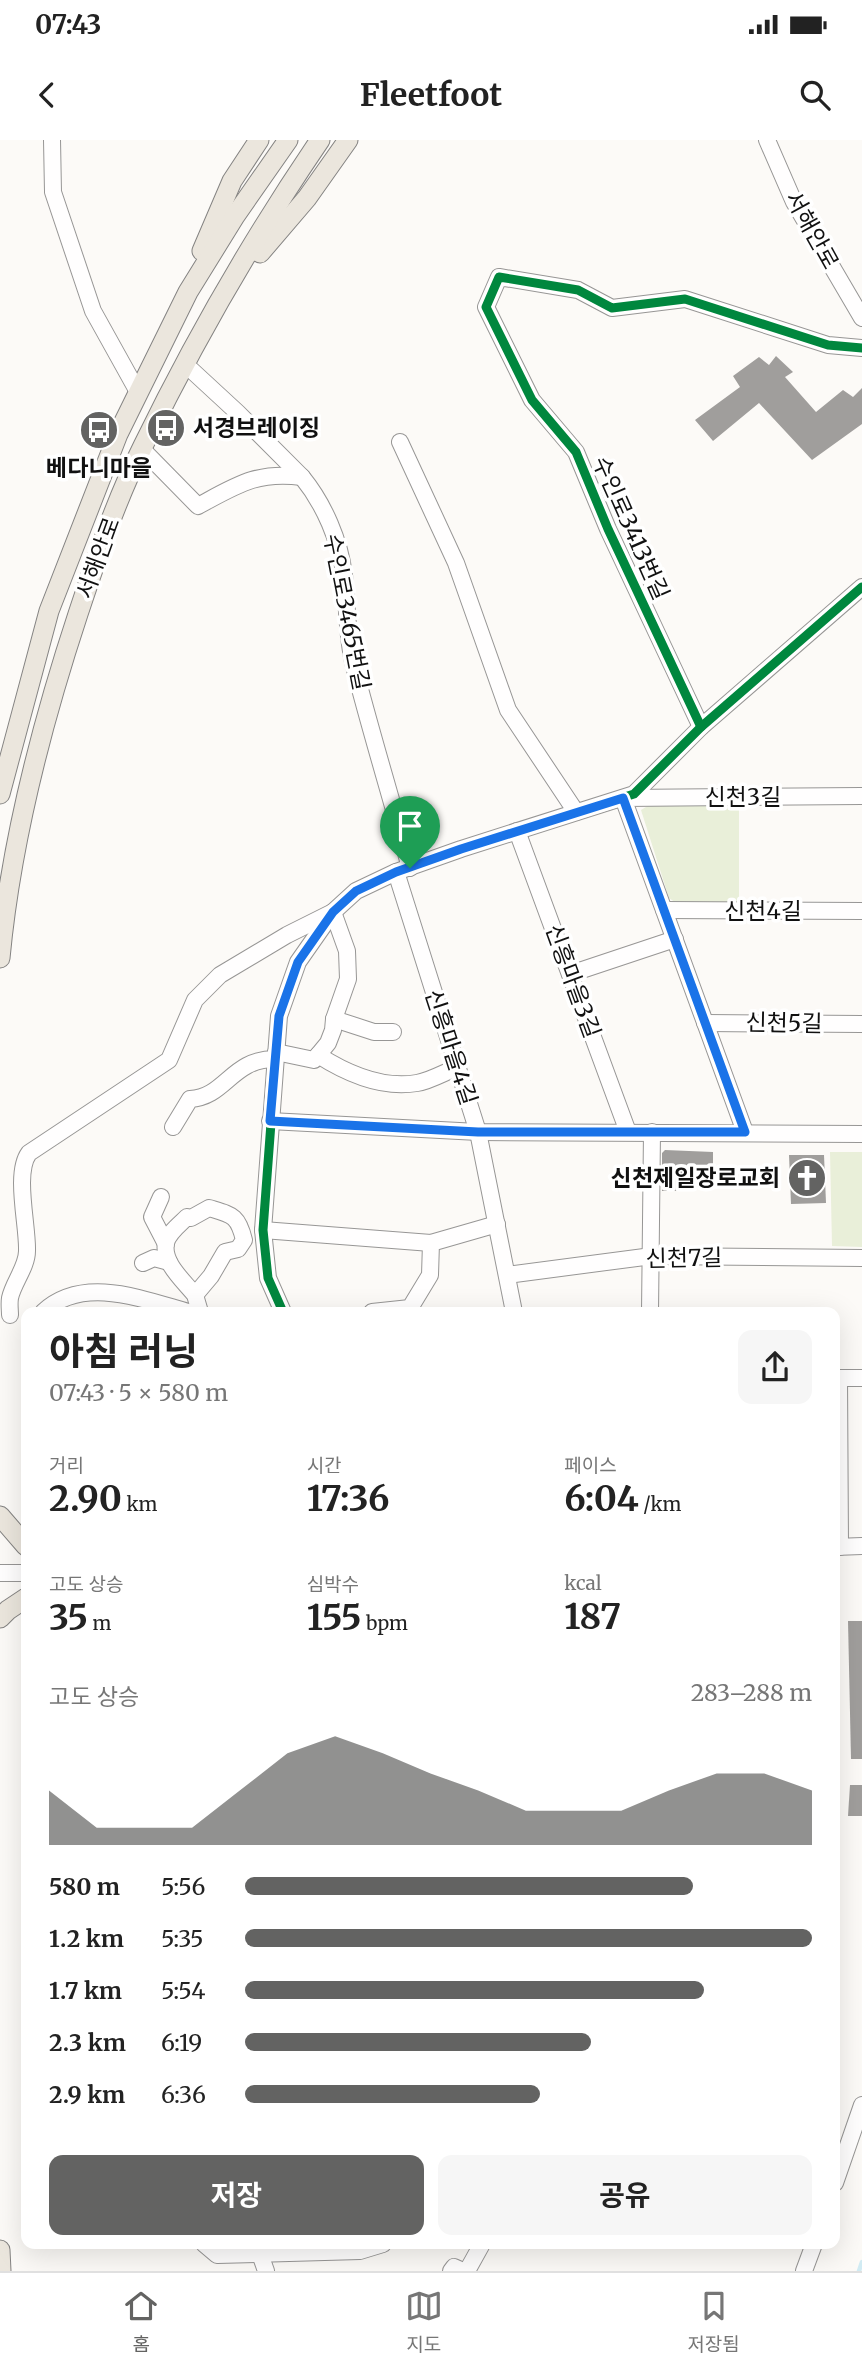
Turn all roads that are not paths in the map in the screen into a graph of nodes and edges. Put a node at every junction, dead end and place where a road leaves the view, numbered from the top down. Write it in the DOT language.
graph roads {
  1 [pos="52,140"];
  2 [pos="259,140"];
  3 [pos="288,140"];
  4 [pos="320,140"];
  5 [pos="348,140"];
  6 [pos="767,140"];
  7 [pos="227,291"];
  8 [pos="862,318"];
  9 [pos="162,342"];
  10 [pos="862,348"];
  11 [pos="186,365"];
  12 [pos="138,392"];
  13 [pos="400,442"];
  14 [pos="142,449"];
  15 [pos="302,477"];
  16 [pos="862,587"];
  17 [pos="701,727"];
  18 [pos="0,794"];
  19 [pos="862,796"];
  20 [pos="623,798"];
  21 [pos="576,813"];
  22 [pos="517,831"];
  23 [pos="403,870"];
  24 [pos="664,910"];
  25 [pos="862,911"];
  26 [pos="333,912"];
  27 [pos="675,939"];
  28 [pos="0,958"];
  29 [pos="570,974"];
  30 [pos="334,1019"];
  31 [pos="705,1023"];
  32 [pos="862,1024"];
  33 [pos="393,1032"];
  34 [pos="318,1055"];
  35 [pos="276,1056"];
  36 [pos="458,1067"];
  37 [pos="270,1121"];
  38 [pos="173,1127"];
  39 [pos="478,1132"];
  40 [pos="628,1132"];
  41 [pos="652,1132"];
  42 [pos="745,1132"];
  43 [pos="862,1134"];
  44 [pos="161,1198"];
  45 [pos="136,1211"];
  46 [pos="152,1217"];
  47 [pos="497,1224"];
  48 [pos="263,1230"];
  49 [pos="431,1243"];
  50 [pos="166,1244"];
  51 [pos="652,1256"];
  52 [pos="862,1258"];
  53 [pos="169,1262"];
  54 [pos="143,1263"];
  55 [pos="507,1275"];
  56 [pos="195,1295"];
  57 [pos="48,1307"];
  58 [pos="168,1307"];
  59 [pos="199,1307"];
  60 [pos="281,1307"];
  61 [pos="411,1307"];
  62 [pos="513,1307"];
  63 [pos="650,1307"];
  64 [pos="12,1315"];
  65 [pos="840,1378"];
  66 [pos="862,1378"];
  67 [pos="0,1516"];
  68 [pos="21,1540"];
  69 [pos="862,1546"];
  70 [pos="840,1547"];
  71 [pos="0,1573"];
  72 [pos="21,1573"];
  73 [pos="21,1602"];
  74 [pos="0,1618"];
  75 [pos="862,2105"];
  76 [pos="840,2169"];
  77 [pos="210,2249"];
  78 [pos="367,2249"];
  79 [pos="479,2249"];
  80 [pos="812,2249"];
  81 [pos="0,2250"];
  82 [pos="260,2254"];
  83 [pos="1,2271"];
  84 [pos="266,2271"];
  85 [pos="451,2271"];
  86 [pos="465,2271"];
  87 [pos="804,2271"];
  1 -- 12 [label="street"];
  2 -- 9 [label="main road"];
  3 -- 9 [label="main road, 서해안로"];
  4 -- 7 [label="main road, 서해안로"];
  5 -- 7 [label="main road"];
  6 -- 8 [label="street, 서해안로"];
  7 -- 11 [label="main road, 서해안로"];
  9 -- 12 [label="main road, 서해안로"];
  10 -- 17 [label="street, 수인로3413번길"];
  11 -- 14 [label="main road, 서해안로"];
  11 -- 15 [label="street, 수인로3465번길"];
  12 -- 18 [label="main road, 서해안로"];
  13 -- 21 [label="street"];
  14 -- 15 [label="street"];
  14 -- 28 [label="main road, 서해안로"];
  15 -- 23 [label="street, 수인로3465번길"];
  16 -- 17 [label="street"];
  17 -- 20 [label="street"];
  19 -- 20 [label="street, 신천3길"];
  20 -- 21 [label="street"];
  20 -- 24 [label="street"];
  21 -- 22 [label="street"];
  22 -- 23 [label="street"];
  22 -- 29 [label="street, 신흥마을3길"];
  23 -- 26 [label="street"];
  23 -- 36 [label="street, 신흥마을4길"];
  24 -- 25 [label="street, 신천4길"];
  24 -- 27 [label="street"];
  26 -- 30 [label="street"];
  26 -- 35 [label="street"];
  26 -- 64 [label="street"];
  27 -- 29 [label="street"];
  27 -- 31 [label="street"];
  29 -- 40 [label="street, 신흥마을3길"];
  30 -- 33 [label="street"];
  30 -- 34 [label="street"];
  31 -- 32 [label="street, 신천5길"];
  31 -- 42 [label="street"];
  34 -- 35 [label="street"];
  34 -- 36 [label="street"];
  35 -- 37 [label="street"];
  35 -- 38 [label="street"];
  36 -- 39 [label="street, 신흥마을4길"];
  37 -- 39 [label="street"];
  37 -- 48 [label="street"];
  39 -- 40 [label="street"];
  39 -- 47 [label="street, 신흥마을4길"];
  40 -- 41 [label="street"];
  41 -- 42 [label="street"];
  41 -- 51 [label="street"];
  42 -- 43 [label="street"];
  44 -- 46 [label="street"];
  45 -- 46 [label="street"];
  46 -- 50 [label="street"];
  47 -- 49 [label="street"];
  47 -- 55 [label="street, 신흥마을4길"];
  48 -- 49 [label="street"];
  48 -- 60 [label="street"];
  49 -- 61 [label="street"];
  50 -- 53 [label="street"];
  50 -- 56 [label="street"];
  51 -- 52 [label="street, 신천7길"];
  51 -- 55 [label="street, 신천7길"];
  51 -- 63 [label="street"];
  53 -- 54 [label="street"];
  53 -- 56 [label="street"];
  55 -- 62 [label="street, 신흥마을4길"];
  56 -- 59 [label="street"];
  57 -- 58 [label="street"];
  65 -- 66 [label="street"];
  67 -- 68 [label="main road"];
  69 -- 70 [label="street"];
  71 -- 72 [label="street"];
  73 -- 74 [label="main road"];
  75 -- 76 [label="street"];
  77 -- 82 [label="street"];
  78 -- 82 [label="street"];
  79 -- 86 [label="street"];
  80 -- 87 [label="street"];
  81 -- 83 [label="main road"];
  82 -- 84 [label="street"];
  85 -- 86 [label="street"];
}
